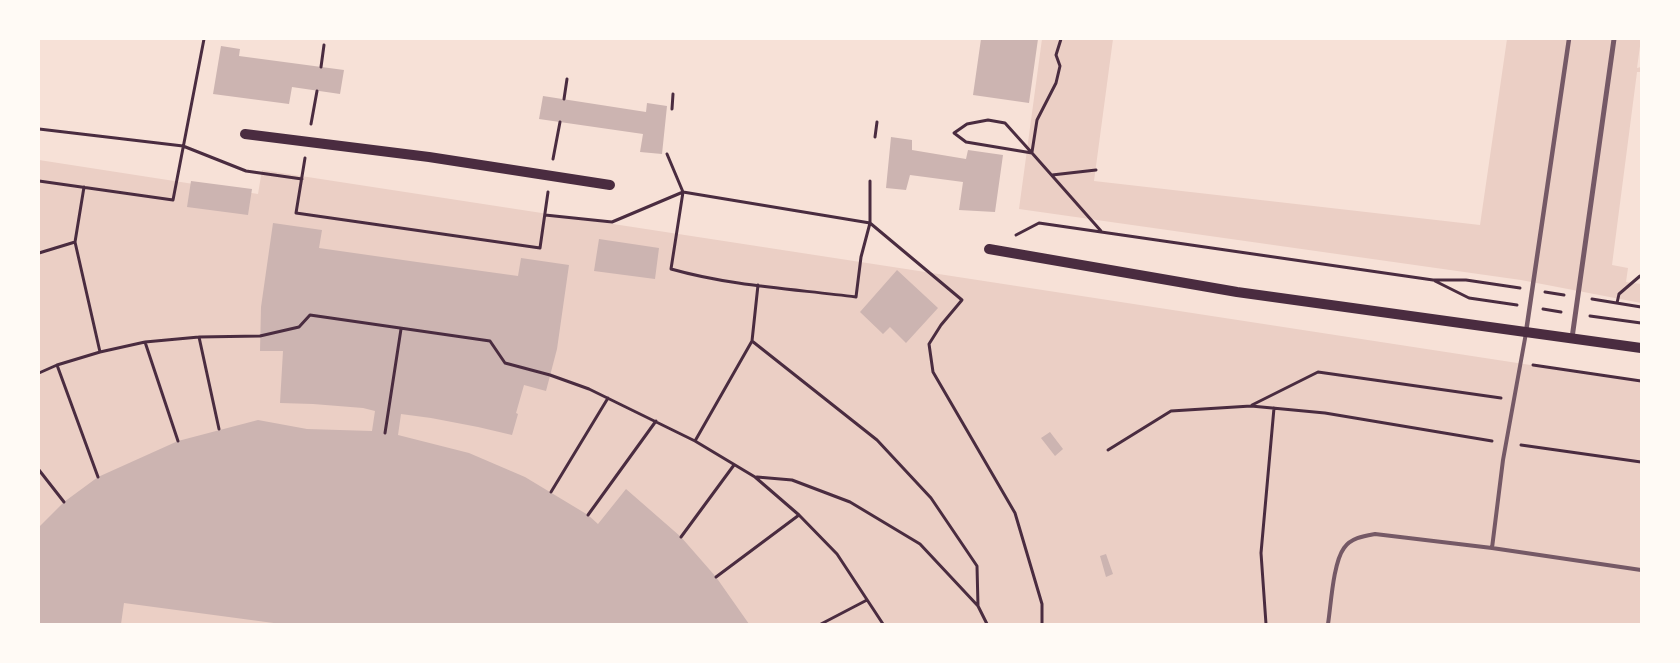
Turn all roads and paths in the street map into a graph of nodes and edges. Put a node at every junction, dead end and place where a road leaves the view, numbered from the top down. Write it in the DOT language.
graph roads {
  1 [pos="204,39"];
  2 [pos="1061,39"];
  3 [pos="1569,39"];
  4 [pos="1614,39"];
  5 [pos="324,45"];
  6 [pos="321,67"];
  7 [pos="567,79"];
  8 [pos="673,94"];
  9 [pos="564,99"];
  10 [pos="672,109"];
  11 [pos="560,122"];
  12 [pos="877,122"];
  13 [pos="39,128"];
  14 [pos="245,134"];
  15 [pos="875,137"];
  16 [pos="183,146"];
  17 [pos="1032,153"];
  18 [pos="666,154"];
  19 [pos="1096,170"];
  20 [pos="550,175"];
  21 [pos="1052,175"];
  22 [pos="39,181"];
  23 [pos="870,181"];
  24 [pos="610,184"];
  25 [pos="84,187"];
  26 [pos="682,192"];
  27 [pos="545,214"];
  28 [pos="870,223"];
  29 [pos="1101,231"];
  30 [pos="75,242"];
  31 [pos="990,250"];
  32 [pos="39,253"];
  33 [pos="1640,276"];
  34 [pos="1433,280"];
  35 [pos="758,286"];
  36 [pos="1617,303"];
  37 [pos="400,329"];
  38 [pos="1526,332"];
  39 [pos="199,337"];
  40 [pos="1572,338"];
  41 [pos="752,341"];
  42 [pos="144,342"];
  43 [pos="1641,348"];
  44 [pos="100,352"];
  45 [pos="1521,364"];
  46 [pos="57,365"];
  47 [pos="39,373"];
  48 [pos="1641,381"];
  49 [pos="608,398"];
  50 [pos="1514,400"];
  51 [pos="1251,406"];
  52 [pos="1274,408"];
  53 [pos="656,421"];
  54 [pos="218,429"];
  55 [pos="385,433"];
  56 [pos="695,440"];
  57 [pos="1486,440"];
  58 [pos="178,441"];
  59 [pos="1534,447"];
  60 [pos="1108,450"];
  61 [pos="1641,462"];
  62 [pos="734,465"];
  63 [pos="39,470"];
  64 [pos="98,477"];
  65 [pos="755,477"];
  66 [pos="551,492"];
  67 [pos="64,502"];
  68 [pos="588,515"];
  69 [pos="800,515"];
  70 [pos="681,537"];
  71 [pos="1492,548"];
  72 [pos="1641,570"];
  73 [pos="716,577"];
  74 [pos="867,600"];
  75 [pos="978,606"];
  76 [pos="822,624"];
  77 [pos="882,624"];
  78 [pos="988,624"];
  79 [pos="1042,624"];
  80 [pos="1266,624"];
  81 [pos="1328,624"];
  1 -- 16 [label="path"];
  2 -- 17 [label="path"];
  3 -- 38 [label="street"];
  4 -- 40 [label="street"];
  5 -- 6 [label="path"];
  7 -- 9 [label="path"];
  8 -- 10 [label="path"];
  11 -- 20 [label="path"];
  12 -- 15 [label="path"];
  13 -- 16 [label="path"];
  14 -- 20 [label="main road"];
  16 -- 25 [label="path"];
  16 -- 27 [label="path"];
  17 -- 17 [label="path"];
  17 -- 21 [label="path"];
  18 -- 26 [label="path"];
  19 -- 21 [label="path"];
  20 -- 24 [label="main road"];
  20 -- 27 [label="path"];
  21 -- 29 [label="path"];
  22 -- 25 [label="path"];
  23 -- 28 [label="path"];
  25 -- 30 [label="path"];
  26 -- 27 [label="path"];
  26 -- 28 [label="path"];
  26 -- 35 [label="path"];
  28 -- 35 [label="path"];
  28 -- 79 [label="path"];
  29 -- 31 [label="path"];
  29 -- 34 [label="path"];
  30 -- 32 [label="path"];
  30 -- 44 [label="path"];
  31 -- 38 [label="main road"];
  33 -- 36 [label="path"];
  35 -- 41 [label="path"];
  37 -- 39 [label="path"];
  37 -- 49 [label="path"];
  37 -- 55 [label="path"];
  38 -- 40 [label="main road"];
  38 -- 45 [label="lane"];
  39 -- 42 [label="path"];
  39 -- 54 [label="path"];
  40 -- 43 [label="main road"];
  41 -- 56 [label="path"];
  41 -- 75 [label="path"];
  42 -- 44 [label="path"];
  42 -- 58 [label="path"];
  44 -- 46 [label="path"];
  45 -- 48 [label="path"];
  45 -- 50 [label="lane"];
  46 -- 47 [label="path"];
  46 -- 64 [label="path"];
  49 -- 53 [label="path"];
  49 -- 66 [label="path"];
  50 -- 51 [label="path"];
  50 -- 71 [label="lane"];
  51 -- 52 [label="path"];
  51 -- 60 [label="path"];
  52 -- 57 [label="path"];
  52 -- 80 [label="path"];
  53 -- 56 [label="path"];
  53 -- 68 [label="path"];
  56 -- 62 [label="path"];
  59 -- 61 [label="path"];
  62 -- 65 [label="path"];
  62 -- 70 [label="path"];
  63 -- 67 [label="path"];
  65 -- 69 [label="path"];
  65 -- 75 [label="path"];
  69 -- 73 [label="path"];
  69 -- 74 [label="path"];
  71 -- 72 [label="lane"];
  71 -- 81 [label="lane"];
  74 -- 76 [label="path"];
  74 -- 77 [label="path"];
  75 -- 78 [label="path"];
}
